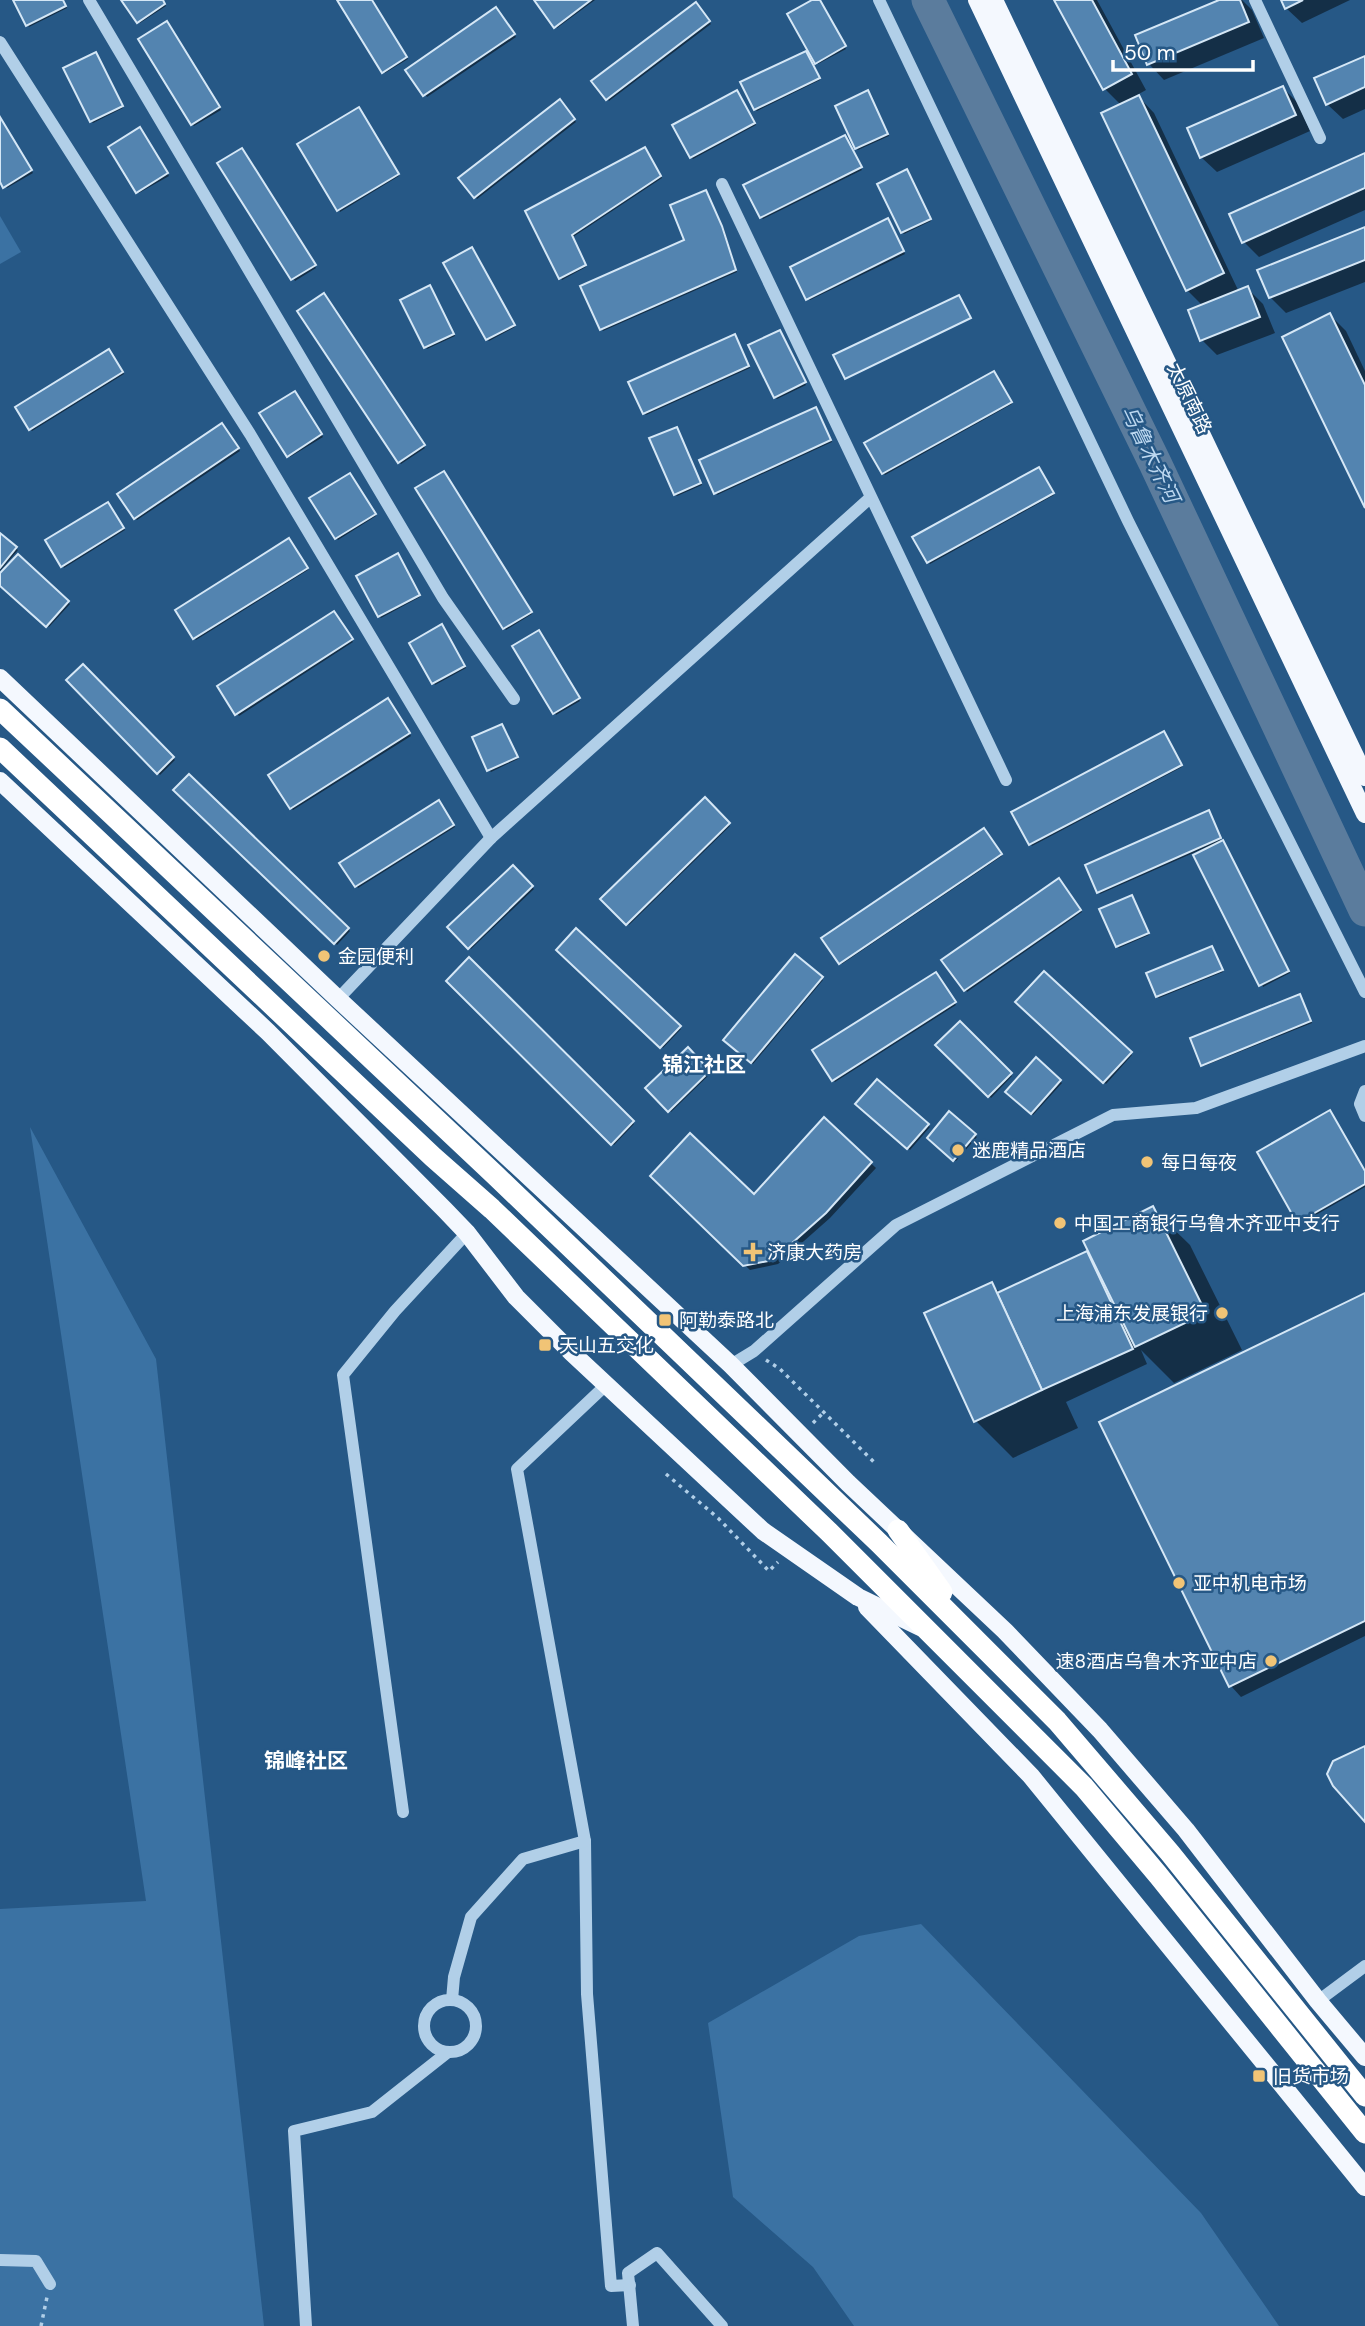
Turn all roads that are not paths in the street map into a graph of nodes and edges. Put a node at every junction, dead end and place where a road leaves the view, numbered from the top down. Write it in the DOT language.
graph roads {
  1 [pos="89,0"];
  2 [pos="879,0"];
  3 [pos="977,0"];
  4 [pos="993,0"];
  5 [pos="1255,0"];
  6 [pos="0,42"];
  7 [pos="1320,138"];
  8 [pos="722,184"];
  9 [pos="870,498"];
  10 [pos="0,678"];
  11 [pos="514,699"];
  12 [pos="0,709"];
  13 [pos="0,748"];
  14 [pos="1365,777"];
  15 [pos="1006,780"];
  16 [pos="0,781"];
  17 [pos="1365,814"];
  18 [pos="491,838"];
  19 [pos="1365,992"];
  20 [pos="338,999"];
  21 [pos="1365,1046"];
  22 [pos="1365,1091"];
  23 [pos="1365,1116"];
  24 [pos="467,1233"];
  25 [pos="731,1365"];
  26 [pos="606,1385"];
  27 [pos="898,1530"];
  28 [pos="858,1597"];
  29 [pos="929,1632"];
  30 [pos="975,1639"];
  31 [pos="403,1812"];
  32 [pos="585,1841"];
  33 [pos="1365,1966"];
  34 [pos="452,2000"];
  35 [pos="1318,2001"];
  36 [pos="448,2052"];
  37 [pos="1365,2057"];
  38 [pos="1365,2096"];
  39 [pos="1365,2133"];
  40 [pos="1365,2187"];
  41 [pos="0,2260"];
  42 [pos="50,2284"];
  43 [pos="630,2285"];
  44 [pos="306,2326"];
  45 [pos="633,2326"];
  46 [pos="722,2326"];
  1 -- 11 [label="street"];
  2 -- 19 [label="street"];
  3 -- 17 [label="main road, 太原南路"];
  4 -- 14 [label="main road"];
  5 -- 7 [label="street"];
  6 -- 18 [label="street"];
  8 -- 9 [label="street"];
  9 -- 15 [label="street"];
  9 -- 18 [label="street"];
  10 -- 20 [label="main road"];
  12 -- 30 [label="highway"];
  13 -- 29 [label="highway"];
  16 -- 24 [label="main road"];
  18 -- 20 [label="street"];
  20 -- 25 [label="main road"];
  21 -- 25 [label="street"];
  22 -- 23 [label="street"];
  24 -- 26 [label="main road"];
  24 -- 31 [label="street"];
  25 -- 27 [label="main road"];
  26 -- 28 [label="main road"];
  26 -- 32 [label="street"];
  27 -- 30 [label="highway"];
  27 -- 35 [label="main road"];
  28 -- 29 [label="main road"];
  28 -- 40 [label="main road"];
  29 -- 39 [label="highway"];
  30 -- 38 [label="highway"];
  32 -- 34 [label="street"];
  32 -- 43 [label="street"];
  33 -- 35 [label="street"];
  34 -- 36 [label="street"];
  34 -- 36 [label="street"];
  35 -- 37 [label="main road"];
  36 -- 44 [label="street"];
  41 -- 42 [label="street"];
  43 -- 45 [label="street"];
  43 -- 46 [label="street"];
}
